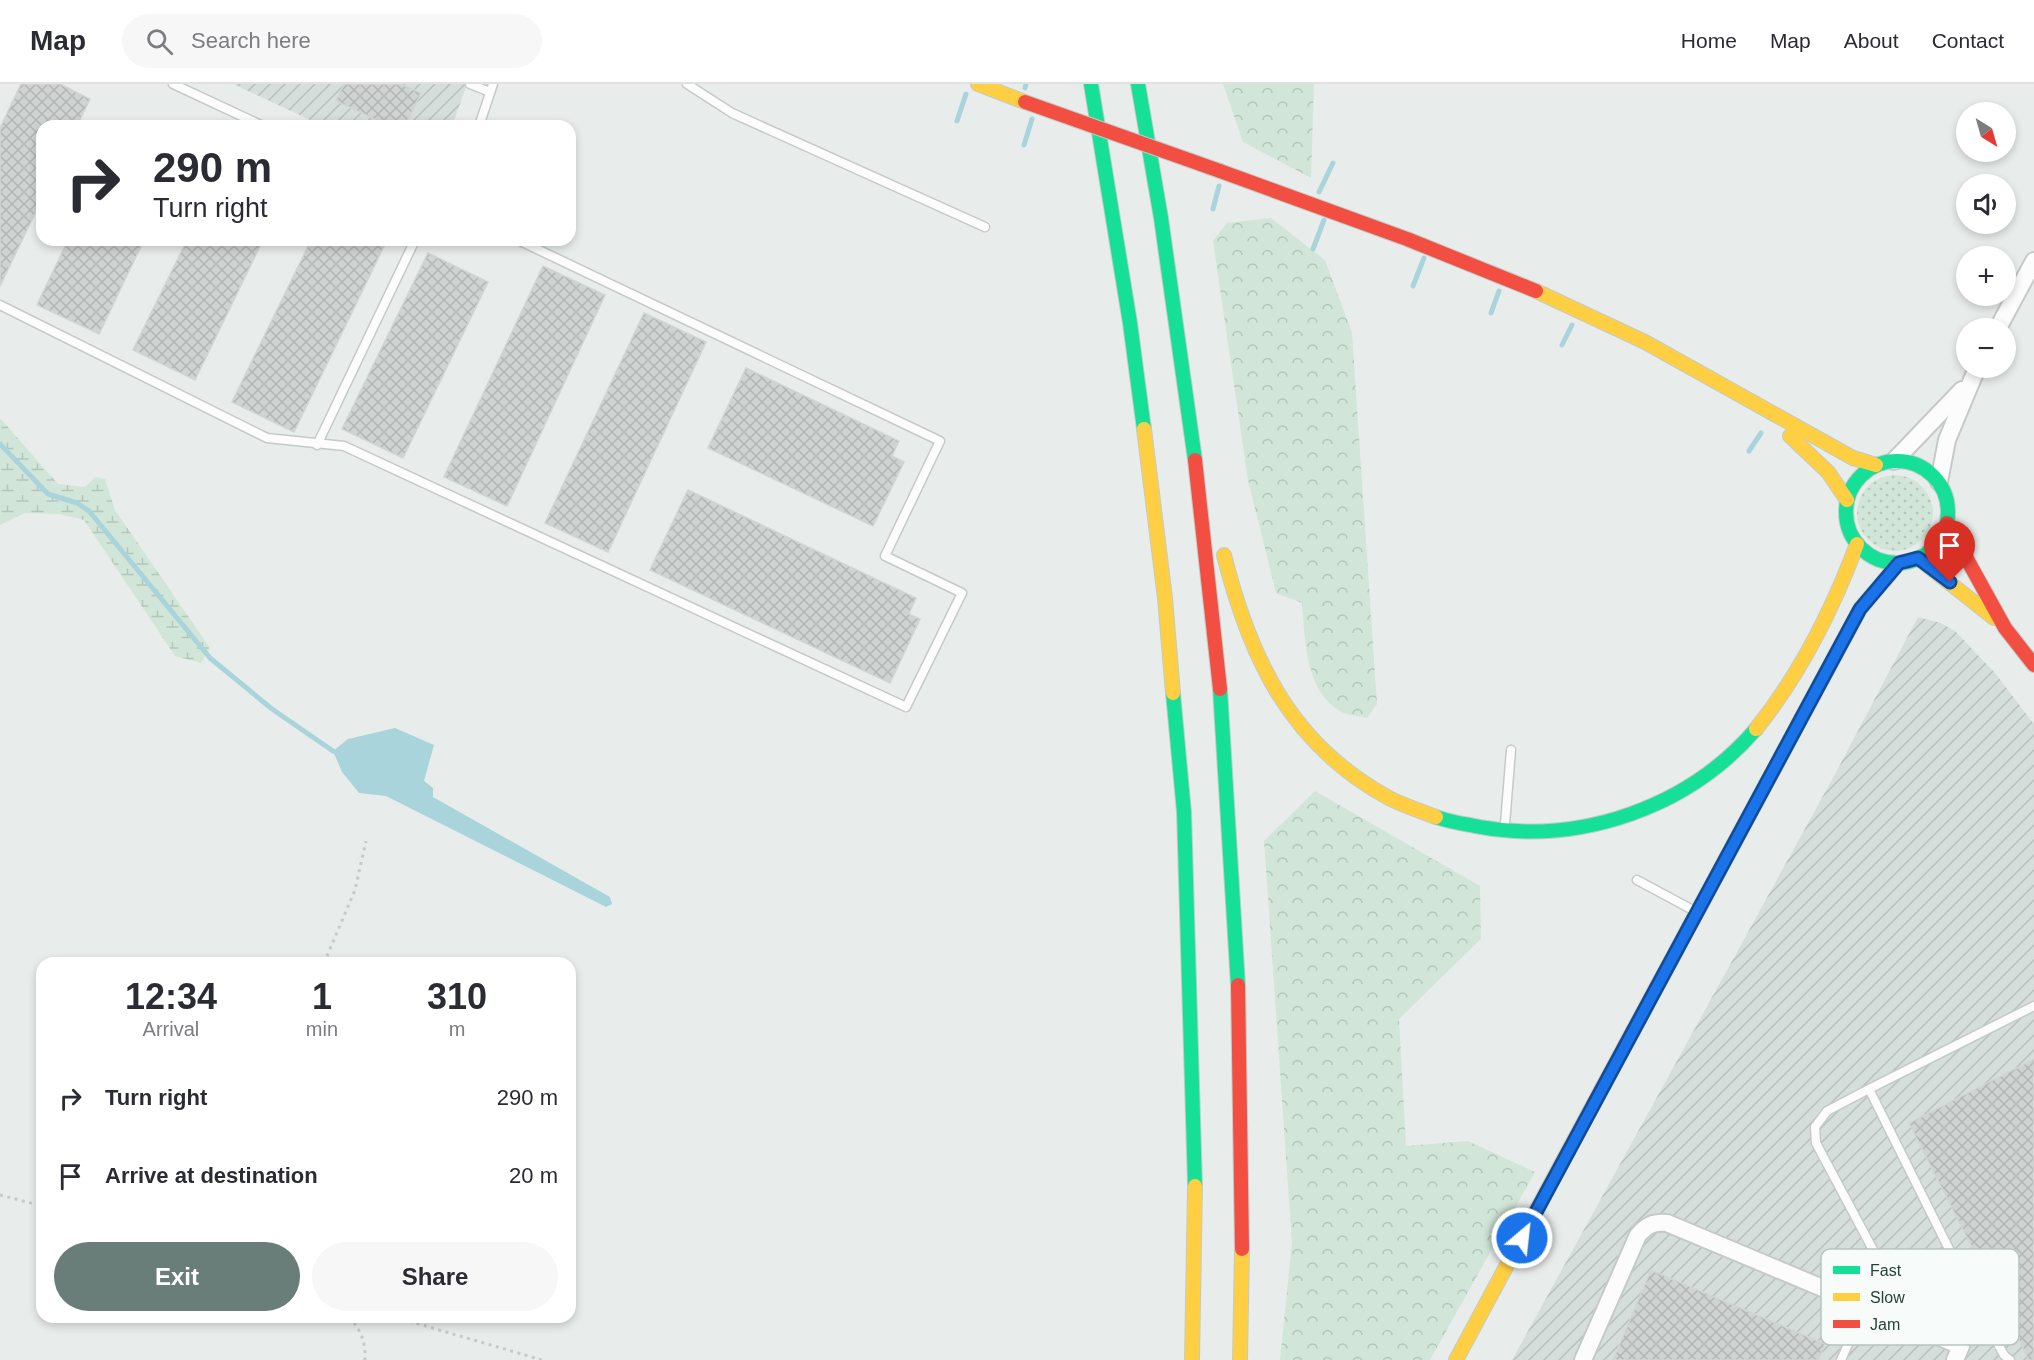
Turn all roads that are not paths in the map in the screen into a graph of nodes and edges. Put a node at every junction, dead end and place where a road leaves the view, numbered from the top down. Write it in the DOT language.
graph roads {
  1 [pos="173,84"];
  2 [pos="470,84"];
  3 [pos="687,84"];
  4 [pos="978,84"];
  5 [pos="1091,84"];
  6 [pos="1138,84"];
  7 [pos="492,88"];
  8 [pos="250,120"];
  9 [pos="481,120"];
  10 [pos="985,227"];
  11 [pos="412,246"];
  12 [pos="531,246"];
  13 [pos="2034,261"];
  14 [pos="0,305"];
  15 [pos="2003,318"];
  16 [pos="1972,378"];
  17 [pos="1969,383"];
  18 [pos="1740,394"];
  19 [pos="1195,439"];
  20 [pos="317,445"];
  21 [pos="1894,461"];
  22 [pos="1876,465"];
  23 [pos="1939,482"];
  24 [pos="1847,500"];
  25 [pos="1947,523"];
  26 [pos="1857,544"];
  27 [pos="1918,558"];
  28 [pos="1899,563"];
  29 [pos="2005,628"];
  30 [pos="2034,665"];
  31 [pos="1511,750"];
  32 [pos="1505,834"];
  33 [pos="1637,880"];
  34 [pos="1696,912"];
  35 [pos="2034,1006"];
  36 [pos="1869,1089"];
  37 [pos="1873,1249"];
  38 [pos="1949,1249"];
  39 [pos="1821,1288"];
  40 [pos="1848,1345"];
  41 [pos="1942,1345"];
  42 [pos="1999,1345"];
  43 [pos="1958,1353"];
  44 [pos="1192,1360"];
  45 [pos="1240,1360"];
  46 [pos="1456,1360"];
  47 [pos="1583,1360"];
  48 [pos="1842,1360"];
  49 [pos="2010,1360"];
  1 -- 8 [label="lane"];
  2 -- 7 [label="lane"];
  3 -- 10 [label="lane"];
  4 -- 18 [label="main road, bridge"];
  5 -- 44 [label="main road"];
  6 -- 19 [label="main road"];
  7 -- 9 [label="lane"];
  11 -- 20 [label="lane"];
  12 -- 20 [label="lane"];
  13 -- 15 [label="street"];
  14 -- 20 [label="lane"];
  16 -- 17 [label="street"];
  17 -- 21 [label="street"];
  17 -- 23 [label="street"];
  18 -- 22 [label="main road"];
  18 -- 24 [label="main road"];
  19 -- 32 [label="main road"];
  19 -- 45 [label="main road"];
  21 -- 22 [label="main road"];
  21 -- 23 [label="main road"];
  22 -- 24 [label="main road"];
  23 -- 25 [label="main road"];
  24 -- 26 [label="main road"];
  25 -- 27 [label="main road"];
  25 -- 29 [label="main road"];
  26 -- 28 [label="main road"];
  26 -- 32 [label="main road"];
  27 -- 28 [label="main road"];
  27 -- 29 [label="main road"];
  28 -- 34 [label="main road"];
  29 -- 30 [label="main road"];
  31 -- 32 [label="lane"];
  33 -- 34 [label="lane"];
  34 -- 46 [label="main road"];
  35 -- 36 [label="lane"];
  36 -- 37 [label="lane"];
  36 -- 38 [label="lane"];
  39 -- 47 [label="street"];
  40 -- 48 [label="lane"];
  41 -- 43 [label="street"];
  42 -- 49 [label="lane"];
}
